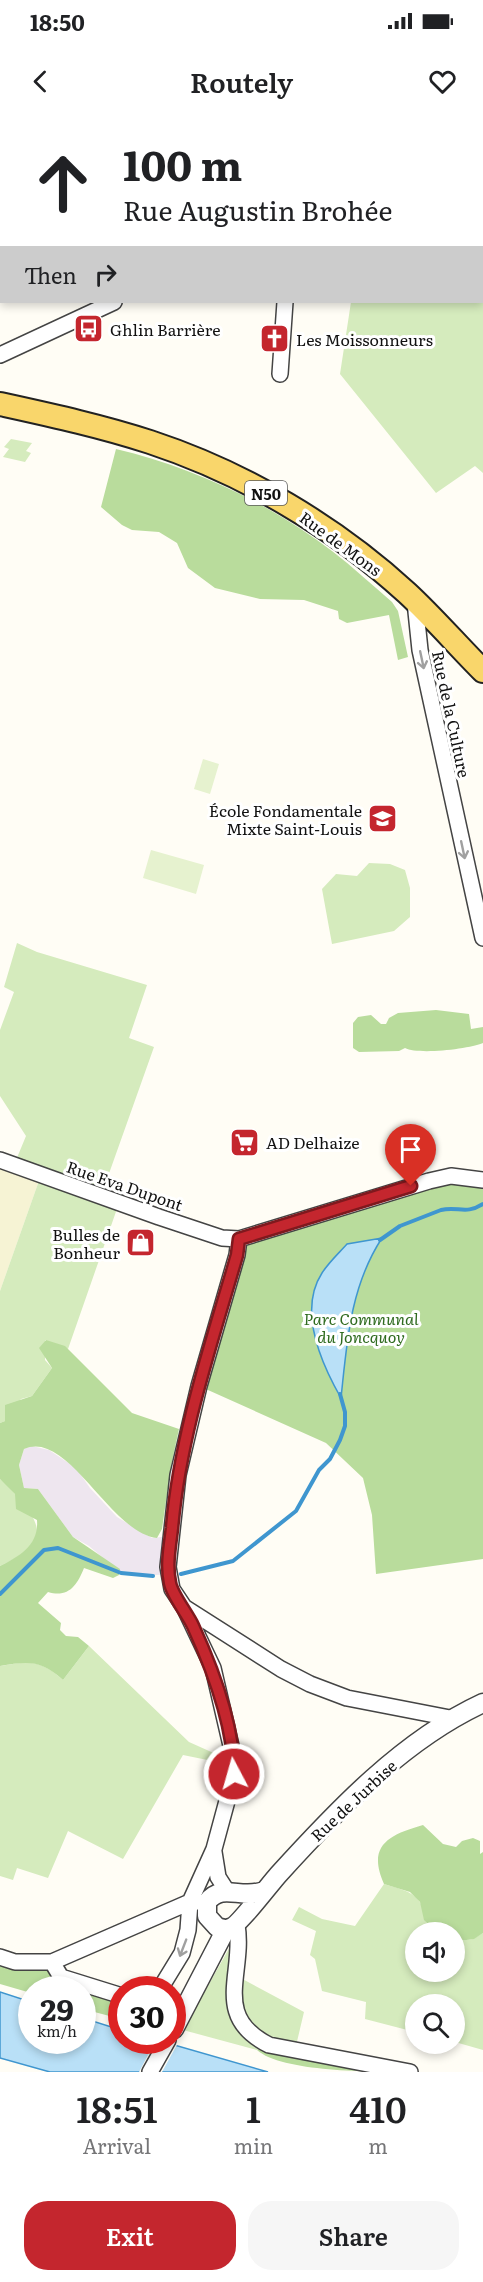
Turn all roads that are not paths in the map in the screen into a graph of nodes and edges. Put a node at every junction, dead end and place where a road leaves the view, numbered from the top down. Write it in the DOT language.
graph roads {
  1 [pos="112,303"];
  2 [pos="285,303"];
  3 [pos="0,355"];
  4 [pos="280,374"];
  5 [pos="0,404"];
  6 [pos="415,602"];
  7 [pos="483,671"];
  8 [pos="480,912"];
  9 [pos="483,938"];
  10 [pos="0,1160"];
  11 [pos="483,1180"];
  12 [pos="239,1239"];
  13 [pos="184,1607"];
  14 [pos="483,1703"];
  15 [pos="450,1718"];
  16 [pos="214,1849"];
  17 [pos="264,1891"];
  18 [pos="231,1892"];
  19 [pos="201,1907"];
  20 [pos="236,1923"];
  21 [pos="0,1957"];
  22 [pos="52,1962"];
  23 [pos="203,1969"];
  24 [pos="168,1976"];
  25 [pos="108,1992"];
  26 [pos="186,2003"];
  27 [pos="160,2054"];
  28 [pos="150,2072"];
  29 [pos="410,2072"];
  1 -- 3 [label="street"];
  2 -- 4 [label="street"];
  5 -- 6 [label="main road, Rue de Mons / N50"];
  6 -- 7 [label="main road, Rue de Mons / N50"];
  6 -- 8 [label="street, Rue de la Culture, one-way"];
  8 -- 9 [label="street, Rue de la Culture"];
  10 -- 12 [label="street, Rue Eva Dupont"];
  11 -- 12 [label="street"];
  12 -- 13 [label="street"];
  13 -- 15 [label="street"];
  13 -- 16 [label="street"];
  14 -- 15 [label="street, Rue de Jurbise"];
  15 -- 17 [label="street, Rue de Jurbise"];
  16 -- 18 [label="street"];
  16 -- 19 [label="street"];
  17 -- 18 [label="street"];
  17 -- 20 [label="street, Rue de Jurbise"];
  18 -- 19 [label="street"];
  18 -- 20 [label="street"];
  19 -- 20 [label="street"];
  19 -- 22 [label="street"];
  19 -- 23 [label="street"];
  19 -- 24 [label="street, one-way"];
  20 -- 23 [label="street, Rue de Jurbise"];
  20 -- 29 [label="street"];
  21 -- 22 [label="street"];
  22 -- 25 [label="street"];
  23 -- 26 [label="street"];
  27 -- 28 [label="street"];
}
